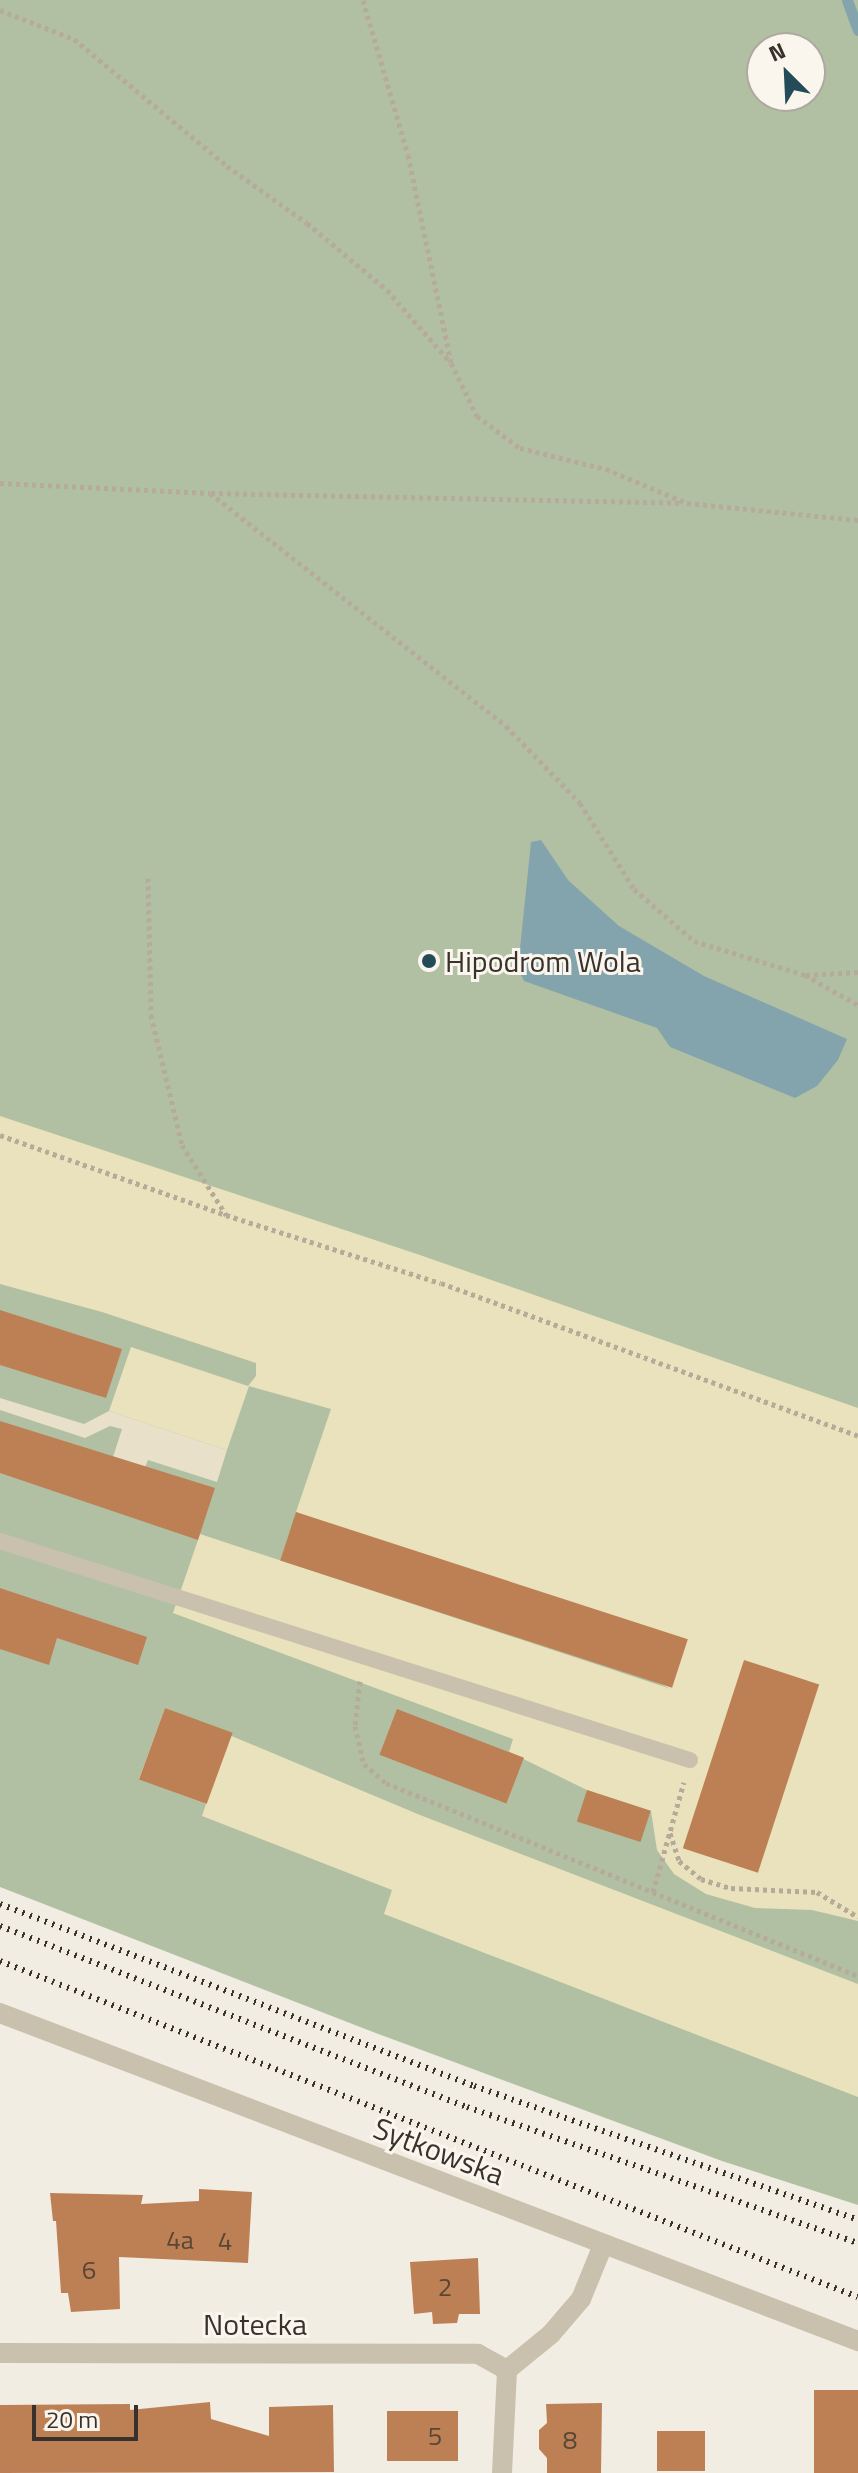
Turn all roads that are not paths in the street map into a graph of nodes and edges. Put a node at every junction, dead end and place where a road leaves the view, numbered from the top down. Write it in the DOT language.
graph roads {
  1 [pos="0,1541"];
  2 [pos="690,1760"];
  3 [pos="0,2013"];
  4 [pos="603,2245"];
  5 [pos="858,2341"];
  6 [pos="0,2353"];
  7 [pos="507,2370"];
  8 [pos="502,2473"];
  1 -- 2 [label="lane"];
  3 -- 4 [label="street, Sytkowska"];
  4 -- 5 [label="street, Sytkowska"];
  4 -- 7 [label="street"];
  6 -- 7 [label="street, Notecka"];
  7 -- 8 [label="street"];
}
